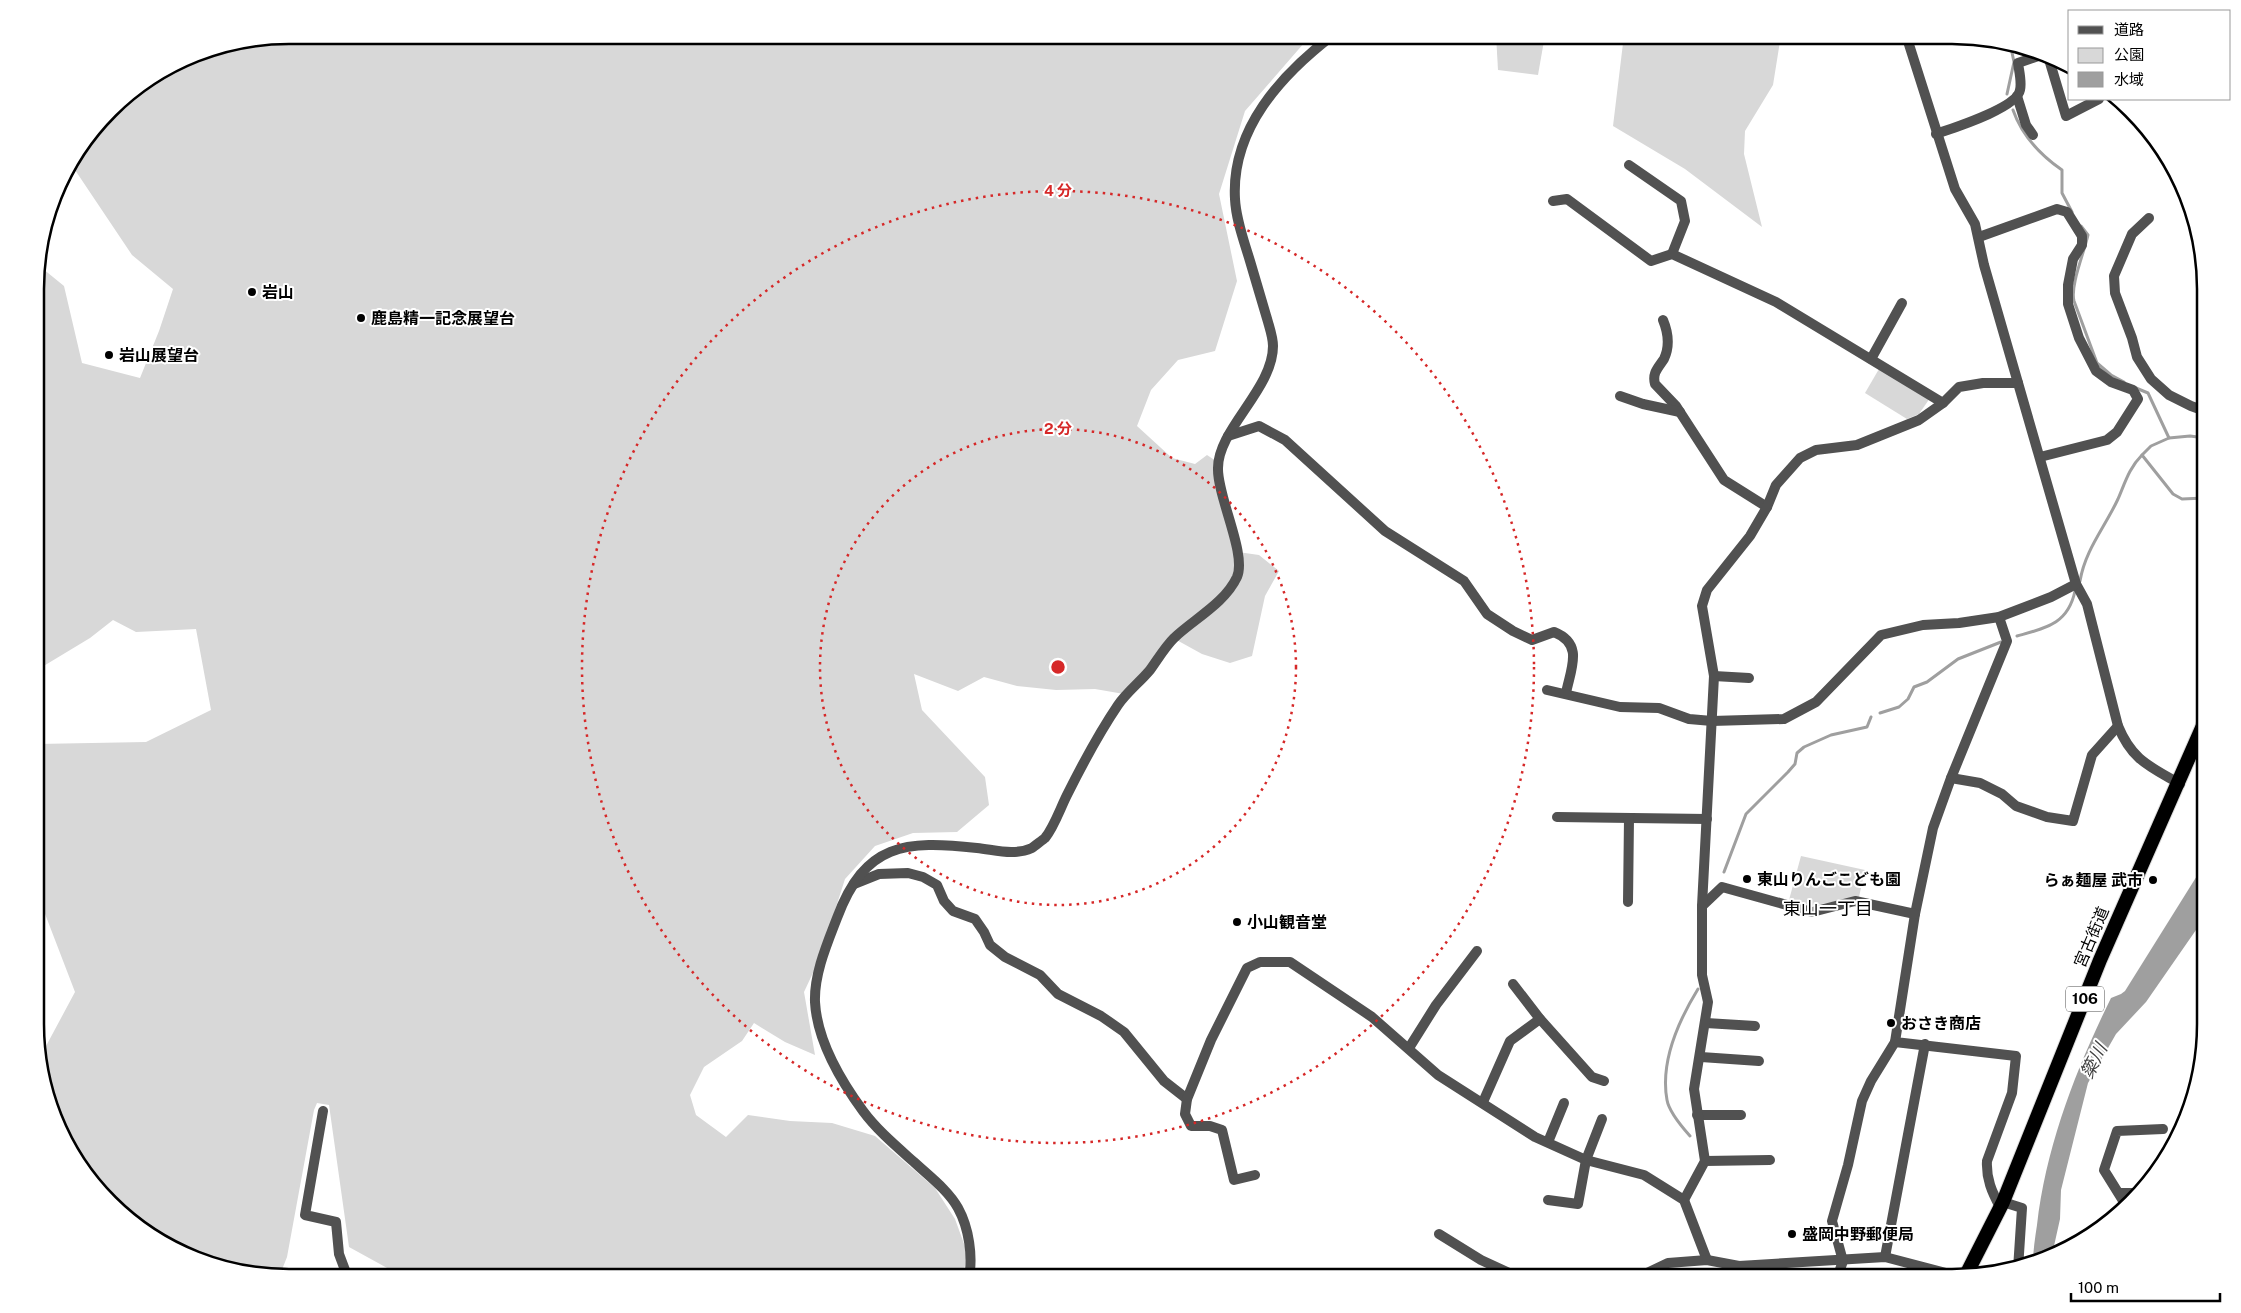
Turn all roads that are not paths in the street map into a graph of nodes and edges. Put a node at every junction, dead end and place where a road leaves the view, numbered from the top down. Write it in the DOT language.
graph roads {
  1 [pos="1323,44"];
  2 [pos="1909,44"];
  3 [pos="2033,58"];
  4 [pos="2050,64"];
  5 [pos="2017,96"];
  6 [pos="2097,100"];
  7 [pos="1936,134"];
  8 [pos="2033,135"];
  9 [pos="1629,165"];
  10 [pos="1553,201"];
  11 [pos="2149,218"];
  12 [pos="1979,237"];
  13 [pos="1672,254"];
  14 [pos="1902,303"];
  15 [pos="1663,320"];
  16 [pos="1871,359"];
  17 [pos="2018,383"];
  18 [pos="1620,396"];
  19 [pos="1943,403"];
  20 [pos="2197,408"];
  21 [pos="1680,412"];
  22 [pos="1228,436"];
  23 [pos="2040,457"];
  24 [pos="1767,507"];
  25 [pos="2076,584"];
  26 [pos="1999,618"];
  27 [pos="1714,676"];
  28 [pos="1750,678"];
  29 [pos="1547,690"];
  30 [pos="1566,693"];
  31 [pos="1712,721"];
  32 [pos="2118,726"];
  33 [pos="2197,743"];
  34 [pos="1951,778"];
  35 [pos="2180,784"];
  36 [pos="1557,817"];
  37 [pos="1629,818"];
  38 [pos="1707,819"];
  39 [pos="853,884"];
  40 [pos="1628,902"];
  41 [pos="1702,906"];
  42 [pos="1915,914"];
  43 [pos="1477,951"];
  44 [pos="1513,984"];
  45 [pos="1540,1019"];
  46 [pos="1706,1023"];
  47 [pos="1755,1026"];
  48 [pos="1895,1042"];
  49 [pos="1925,1044"];
  50 [pos="1409,1048"];
  51 [pos="1701,1057"];
  52 [pos="1759,1061"];
  53 [pos="1604,1080"];
  54 [pos="1187,1099"];
  55 [pos="1483,1102"];
  56 [pos="1564,1103"];
  57 [pos="323,1111"];
  58 [pos="1741,1115"];
  59 [pos="1697,1116"];
  60 [pos="1602,1119"];
  61 [pos="2163,1129"];
  62 [pos="1548,1142"];
  63 [pos="1586,1160"];
  64 [pos="1770,1160"];
  65 [pos="1706,1161"];
  66 [pos="1255,1175"];
  67 [pos="2119,1193"];
  68 [pos="2129,1193"];
  69 [pos="2123,1199"];
  70 [pos="1548,1200"];
  71 [pos="1684,1200"];
  72 [pos="2002,1204"];
  73 [pos="1439,1234"];
  74 [pos="1885,1257"];
  75 [pos="1707,1260"];
  76 [pos="1843,1260"];
  77 [pos="2019,1260"];
  78 [pos="1739,1266"];
  79 [pos="346,1269"];
  80 [pos="970,1269"];
  81 [pos="1500,1269"];
  82 [pos="1655,1269"];
  83 [pos="1740,1269"];
  84 [pos="1840,1269"];
  85 [pos="1928,1269"];
  86 [pos="1970,1269"];
  1 -- 22 [label="street"];
  2 -- 7 [label="street"];
  3 -- 5 [label="street"];
  4 -- 6 [label="street"];
  5 -- 7 [label="street"];
  5 -- 8 [label="street"];
  7 -- 12 [label="street"];
  9 -- 13 [label="street"];
  10 -- 13 [label="street"];
  11 -- 20 [label="street"];
  12 -- 17 [label="street"];
  12 -- 23 [label="street"];
  13 -- 16 [label="street"];
  14 -- 16 [label="street"];
  15 -- 21 [label="street"];
  16 -- 19 [label="street"];
  17 -- 19 [label="street"];
  17 -- 23 [label="street"];
  18 -- 21 [label="street"];
  19 -- 24 [label="street"];
  21 -- 24 [label="street"];
  22 -- 30 [label="street"];
  22 -- 39 [label="street"];
  23 -- 25 [label="street"];
  24 -- 27 [label="street"];
  25 -- 26 [label="street"];
  25 -- 32 [label="street"];
  26 -- 31 [label="street"];
  26 -- 34 [label="street"];
  27 -- 28 [label="street"];
  27 -- 31 [label="street"];
  29 -- 30 [label="street"];
  30 -- 31 [label="street"];
  31 -- 38 [label="street"];
  32 -- 34 [label="street"];
  32 -- 35 [label="street"];
  33 -- 35 [label="highway, 宮古街道 / 106"];
  34 -- 42 [label="street"];
  35 -- 72 [label="highway, 宮古街道 / 106"];
  36 -- 37 [label="street"];
  37 -- 38 [label="street"];
  37 -- 40 [label="street"];
  38 -- 41 [label="street"];
  39 -- 54 [label="street"];
  39 -- 80 [label="street"];
  41 -- 42 [label="street"];
  41 -- 46 [label="street"];
  42 -- 48 [label="street"];
  43 -- 50 [label="street"];
  44 -- 45 [label="street"];
  45 -- 53 [label="street"];
  45 -- 55 [label="street"];
  46 -- 47 [label="street"];
  46 -- 51 [label="street"];
  48 -- 49 [label="street"];
  48 -- 76 [label="street"];
  49 -- 72 [label="street"];
  49 -- 74 [label="street"];
  50 -- 54 [label="street"];
  50 -- 55 [label="street"];
  51 -- 52 [label="street"];
  51 -- 59 [label="street"];
  54 -- 66 [label="street"];
  55 -- 62 [label="street"];
  56 -- 62 [label="street"];
  57 -- 79 [label="street"];
  58 -- 59 [label="street"];
  59 -- 65 [label="street"];
  60 -- 63 [label="street"];
  61 -- 67 [label="street"];
  62 -- 63 [label="street"];
  63 -- 70 [label="street"];
  63 -- 71 [label="street"];
  64 -- 65 [label="street"];
  65 -- 71 [label="street"];
  67 -- 68 [label="street"];
  67 -- 69 [label="street"];
  71 -- 75 [label="street"];
  72 -- 77 [label="street"];
  72 -- 86 [label="highway, 宮古街道 / 106"];
  73 -- 81 [label="street"];
  74 -- 76 [label="street"];
  74 -- 85 [label="street"];
  75 -- 78 [label="street"];
  75 -- 82 [label="street"];
  76 -- 78 [label="street"];
  76 -- 84 [label="street"];
  78 -- 83 [label="street"];
}
